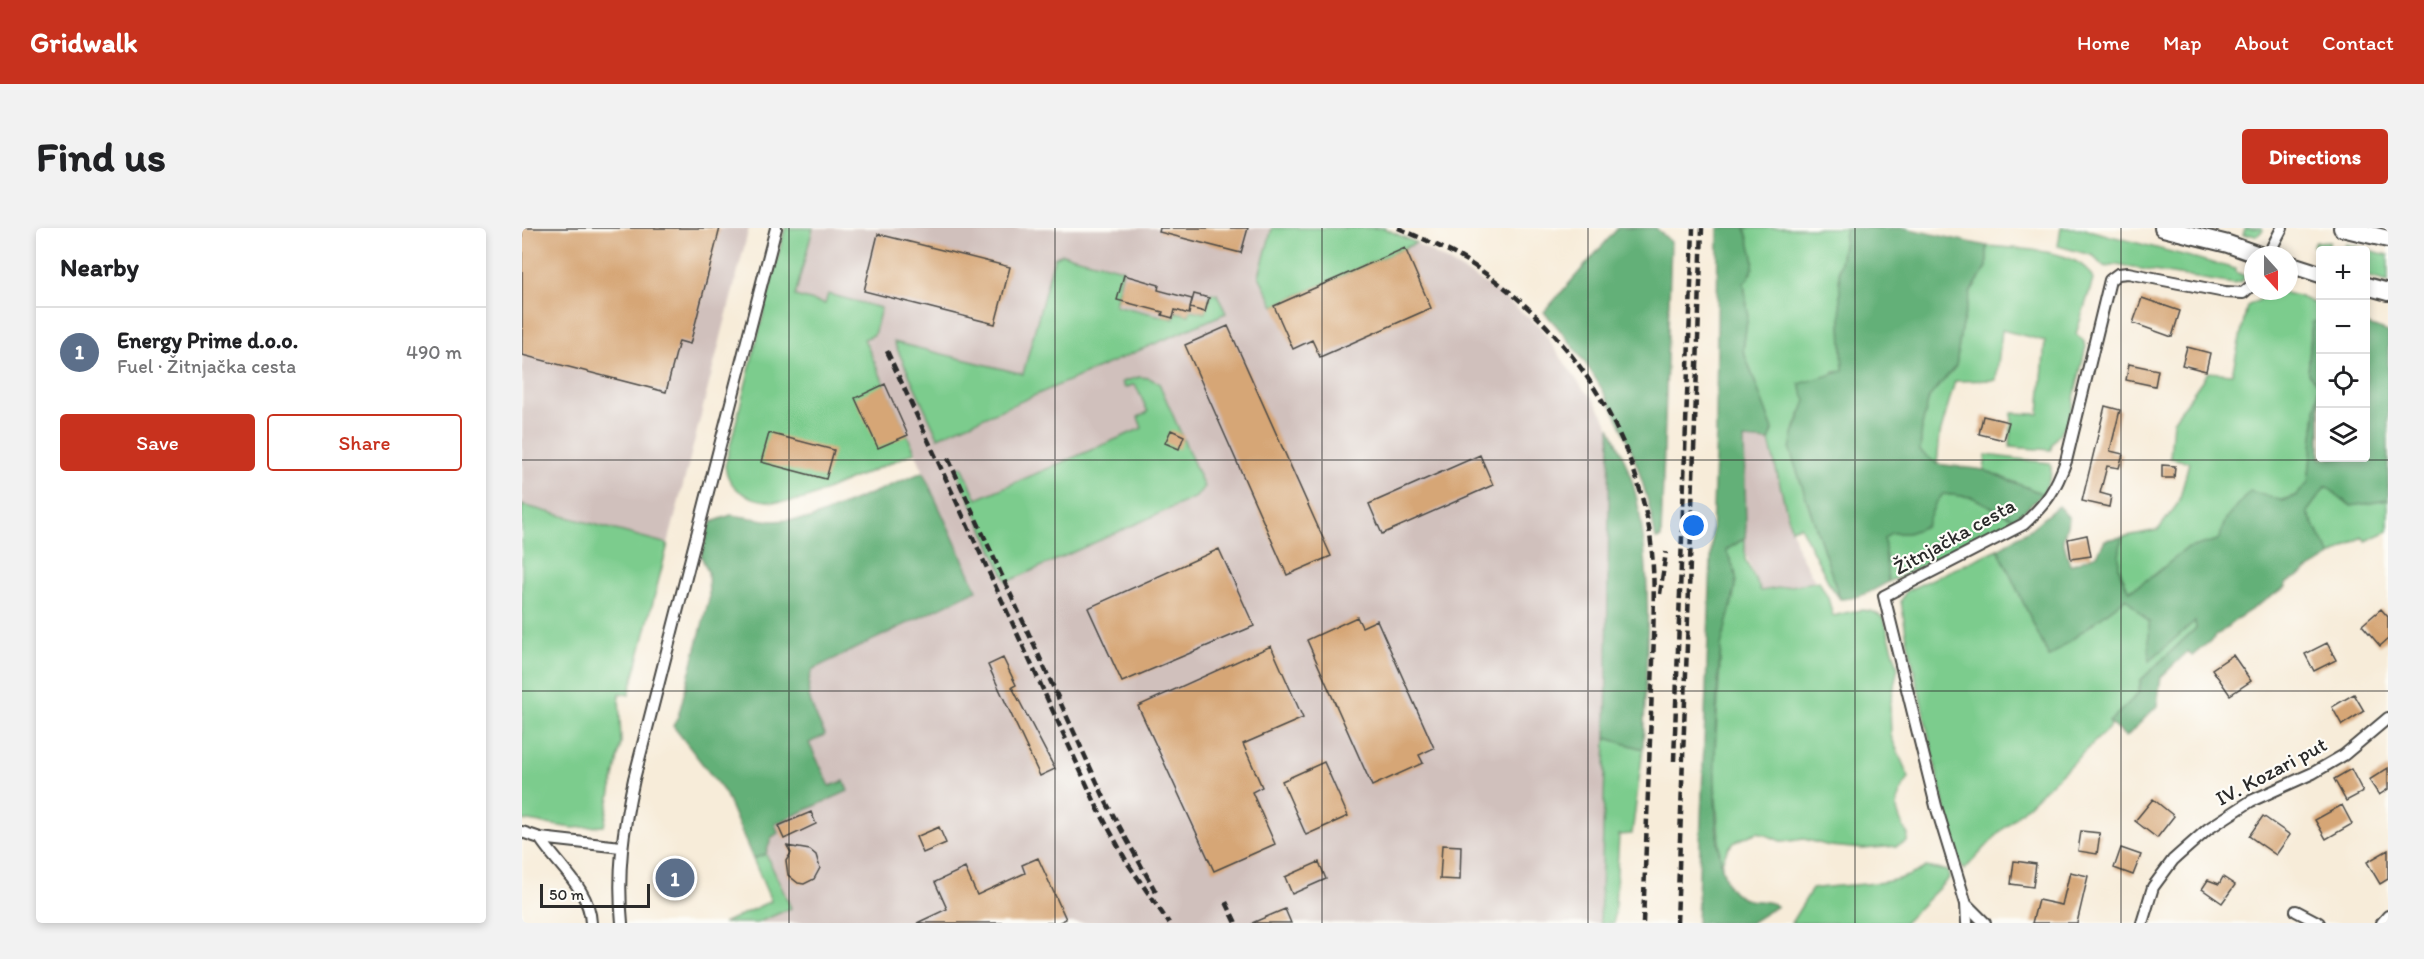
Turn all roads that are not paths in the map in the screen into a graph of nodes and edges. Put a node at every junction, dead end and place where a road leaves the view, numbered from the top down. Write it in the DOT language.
graph roads {
  1 [pos="776,228"];
  2 [pos="2163,228"];
  3 [pos="2282,228"];
  4 [pos="2342,228"];
  5 [pos="2388,239"];
  6 [pos="2273,246"];
  7 [pos="2244,250"];
  8 [pos="2298,267"];
  9 [pos="2316,273"];
  10 [pos="2370,287"];
  11 [pos="2244,292"];
  12 [pos="2388,292"];
  13 [pos="2388,718"];
  14 [pos="522,832"];
  15 [pos="540,838"];
  16 [pos="621,848"];
  17 [pos="1966,904"];
  18 [pos="2296,911"];
  19 [pos="2388,916"];
  20 [pos="591,923"];
  21 [pos="622,923"];
  22 [pos="1967,923"];
  23 [pos="1985,923"];
  24 [pos="2142,923"];
  25 [pos="2319,923"];
  26 [pos="2382,923"];
  1 -- 16 [label="street"];
  2 -- 7 [label="main road"];
  3 -- 6 [label="street"];
  4 -- 5 [label="main road"];
  8 -- 9 [label="main road"];
  10 -- 12 [label="main road"];
  11 -- 17 [label="street, Žitnjačka cesta"];
  13 -- 24 [label="street, IV. Kozari put"];
  14 -- 15 [label="street"];
  15 -- 16 [label="street"];
  15 -- 20 [label="street"];
  16 -- 21 [label="street"];
  17 -- 22 [label="street"];
  17 -- 23 [label="street"];
  18 -- 25 [label="street"];
  19 -- 26 [label="street"];
}
